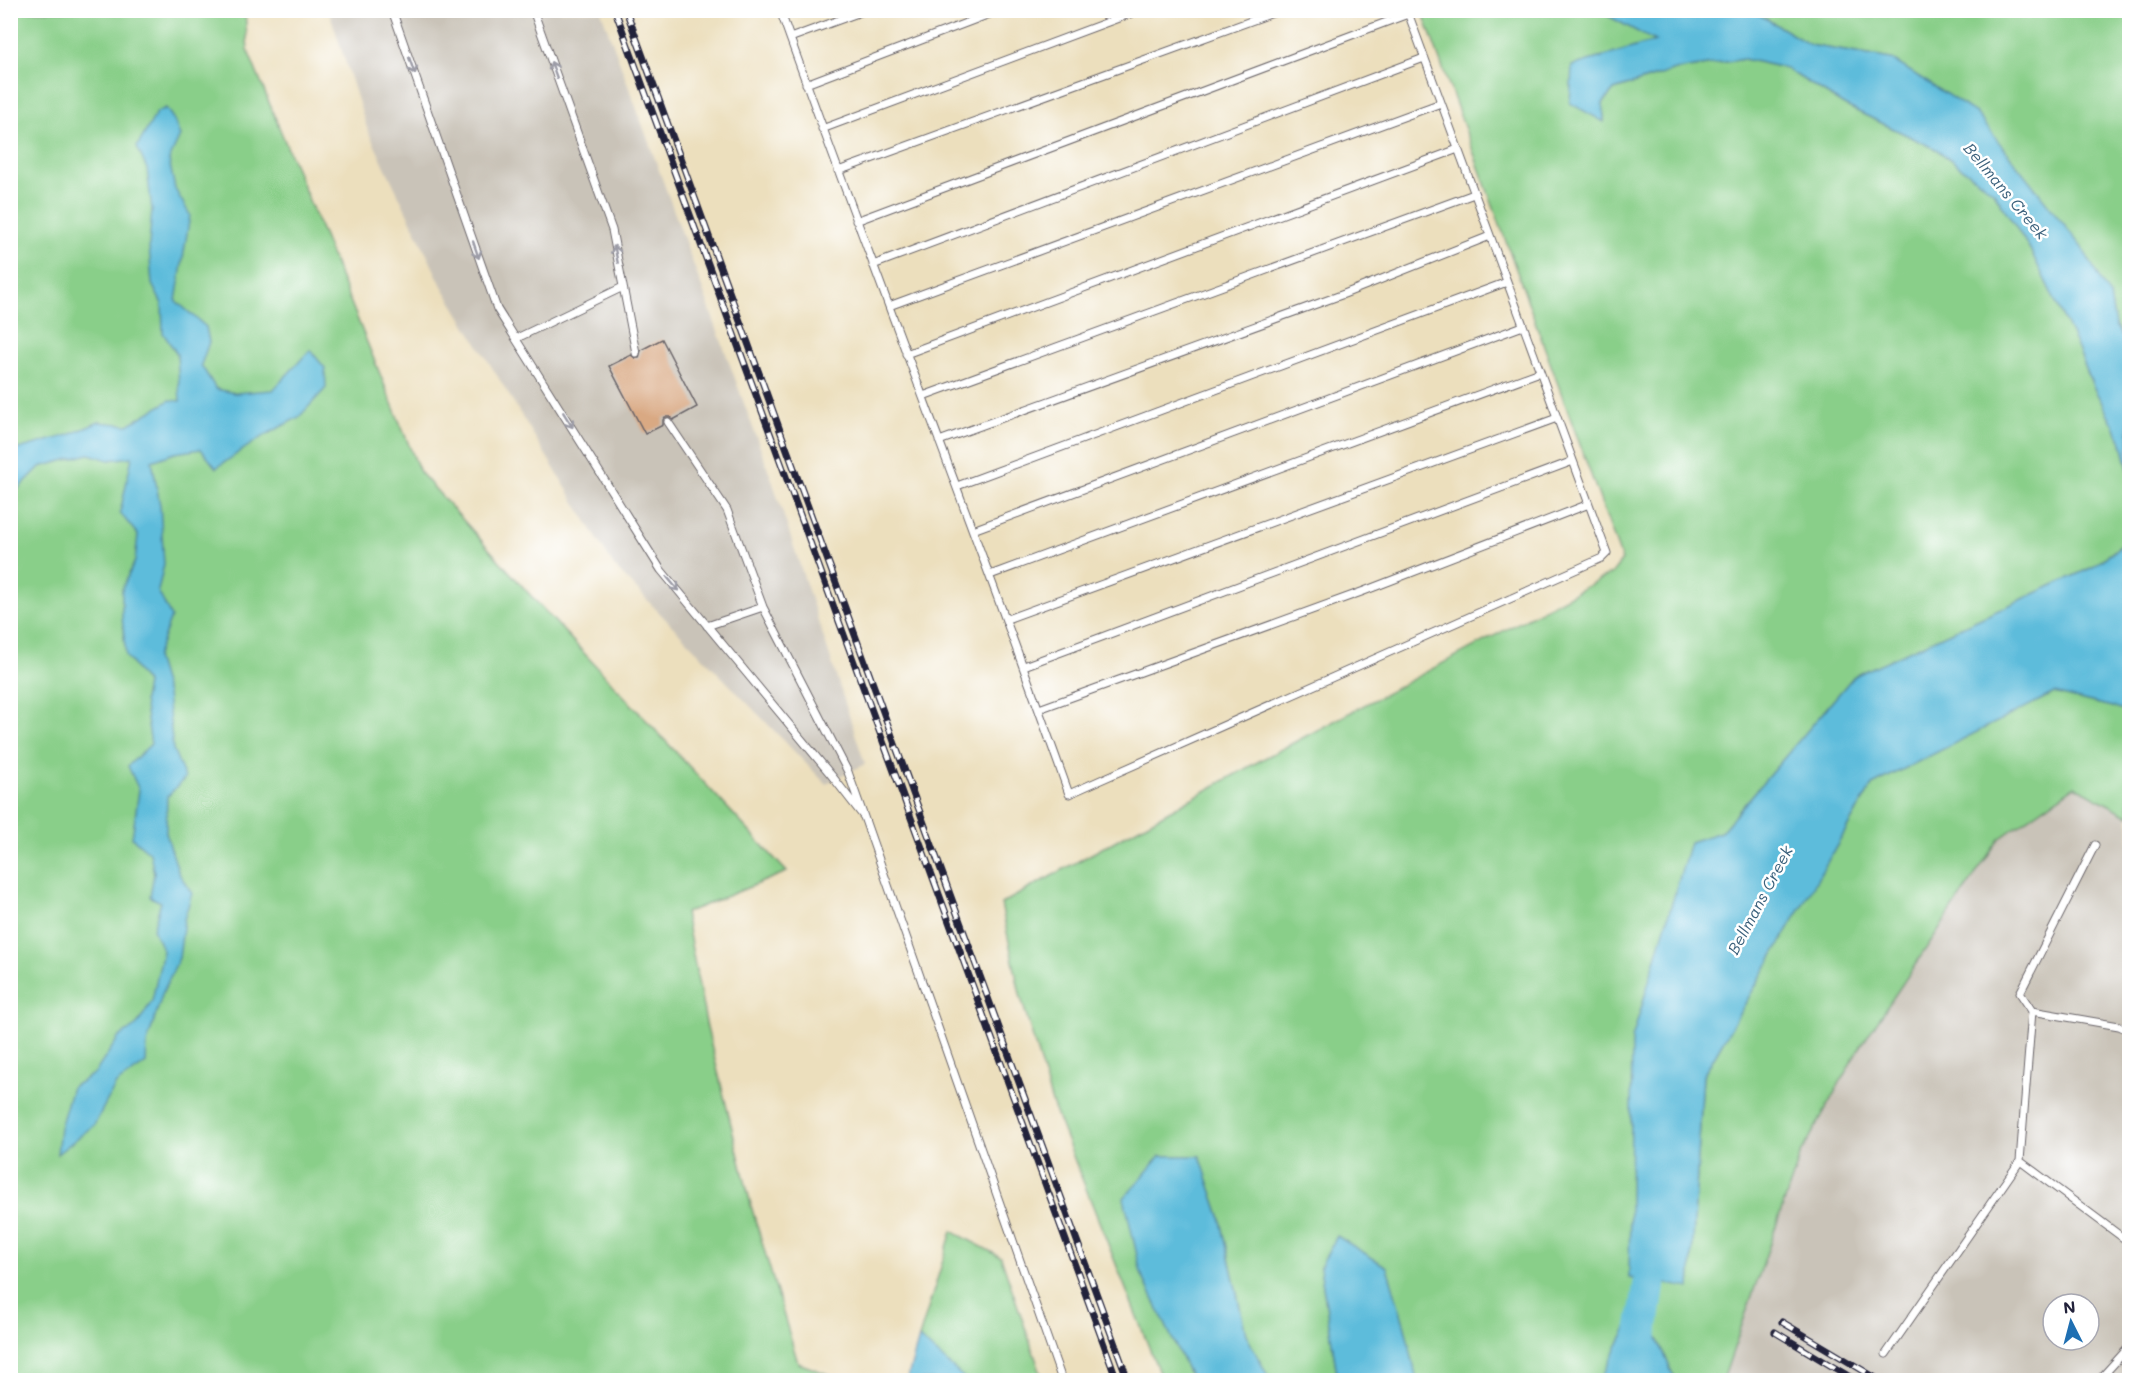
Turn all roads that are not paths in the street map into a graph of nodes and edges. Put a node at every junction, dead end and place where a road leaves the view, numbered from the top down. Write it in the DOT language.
graph roads {
  1 [pos="392,10"];
  2 [pos="533,10"];
  3 [pos="780,10"];
  4 [pos="866,10"];
  5 [pos="1000,10"];
  6 [pos="1140,10"];
  7 [pos="1281,10"];
  8 [pos="1407,12"];
  9 [pos="790,38"];
  10 [pos="1424,58"];
  11 [pos="806,84"];
  12 [pos="1441,103"];
  13 [pos="822,129"];
  14 [pos="1458,149"];
  15 [pos="838,171"];
  16 [pos="1474,194"];
  17 [pos="856,221"];
  18 [pos="1490,236"];
  19 [pos="873,265"];
  20 [pos="1507,282"];
  21 [pos="623,287"];
  22 [pos="889,306"];
  23 [pos="1523,326"];
  24 [pos="517,338"];
  25 [pos="636,353"];
  26 [pos="906,354"];
  27 [pos="1540,372"];
  28 [pos="923,396"];
  29 [pos="1557,418"];
  30 [pos="668,422"];
  31 [pos="939,441"];
  32 [pos="1573,461"];
  33 [pos="957,486"];
  34 [pos="1589,504"];
  35 [pos="973,530"];
  36 [pos="990,575"];
  37 [pos="762,607"];
  38 [pos="1006,618"];
  39 [pos="707,626"];
  40 [pos="1024,666"];
  41 [pos="1039,709"];
  42 [pos="864,817"];
  43 [pos="2095,845"];
  44 [pos="2032,1011"];
  45 [pos="2130,1031"];
  46 [pos="2020,1161"];
  47 [pos="2130,1243"];
  48 [pos="2130,1346"];
  49 [pos="1886,1354"];
  50 [pos="1062,1380"];
  51 [pos="2099,1380"];
  1 -- 24 [label="lane, one-way"];
  21 -- 2 [label="lane, one-way"];
  3 -- 9 [label="lane"];
  4 -- 9 [label="lane"];
  5 -- 11 [label="lane"];
  6 -- 13 [label="lane"];
  7 -- 15 [label="lane"];
  8 -- 10 [label="lane"];
  8 -- 17 [label="lane"];
  9 -- 11 [label="lane"];
  10 -- 12 [label="lane"];
  10 -- 19 [label="lane"];
  11 -- 13 [label="lane"];
  12 -- 14 [label="lane"];
  12 -- 22 [label="lane"];
  13 -- 15 [label="lane"];
  14 -- 16 [label="lane"];
  14 -- 26 [label="lane"];
  15 -- 17 [label="lane"];
  16 -- 18 [label="lane"];
  16 -- 28 [label="lane"];
  17 -- 19 [label="lane"];
  18 -- 20 [label="lane"];
  18 -- 31 [label="lane"];
  19 -- 22 [label="lane"];
  20 -- 23 [label="lane"];
  20 -- 33 [label="lane"];
  21 -- 24 [label="lane"];
  21 -- 25 [label="lane"];
  22 -- 26 [label="lane"];
  23 -- 27 [label="lane"];
  23 -- 35 [label="lane"];
  24 -- 39 [label="lane, one-way"];
  26 -- 28 [label="lane"];
  27 -- 29 [label="lane"];
  27 -- 36 [label="lane"];
  28 -- 31 [label="lane"];
  29 -- 32 [label="lane"];
  29 -- 38 [label="lane"];
  30 -- 37 [label="lane"];
  31 -- 33 [label="lane"];
  32 -- 34 [label="lane"];
  32 -- 40 [label="lane"];
  33 -- 35 [label="lane"];
  34 -- 41 [label="lane"];
  34 -- 41 [label="lane"];
  35 -- 36 [label="lane"];
  36 -- 38 [label="lane"];
  37 -- 39 [label="lane"];
  37 -- 42 [label="lane"];
  38 -- 40 [label="lane"];
  39 -- 42 [label="lane"];
  40 -- 41 [label="lane"];
  42 -- 50 [label="lane"];
  43 -- 44 [label="lane"];
  44 -- 45 [label="lane"];
  44 -- 46 [label="lane"];
  46 -- 47 [label="lane"];
  46 -- 49 [label="lane"];
  48 -- 51 [label="lane"];
}
